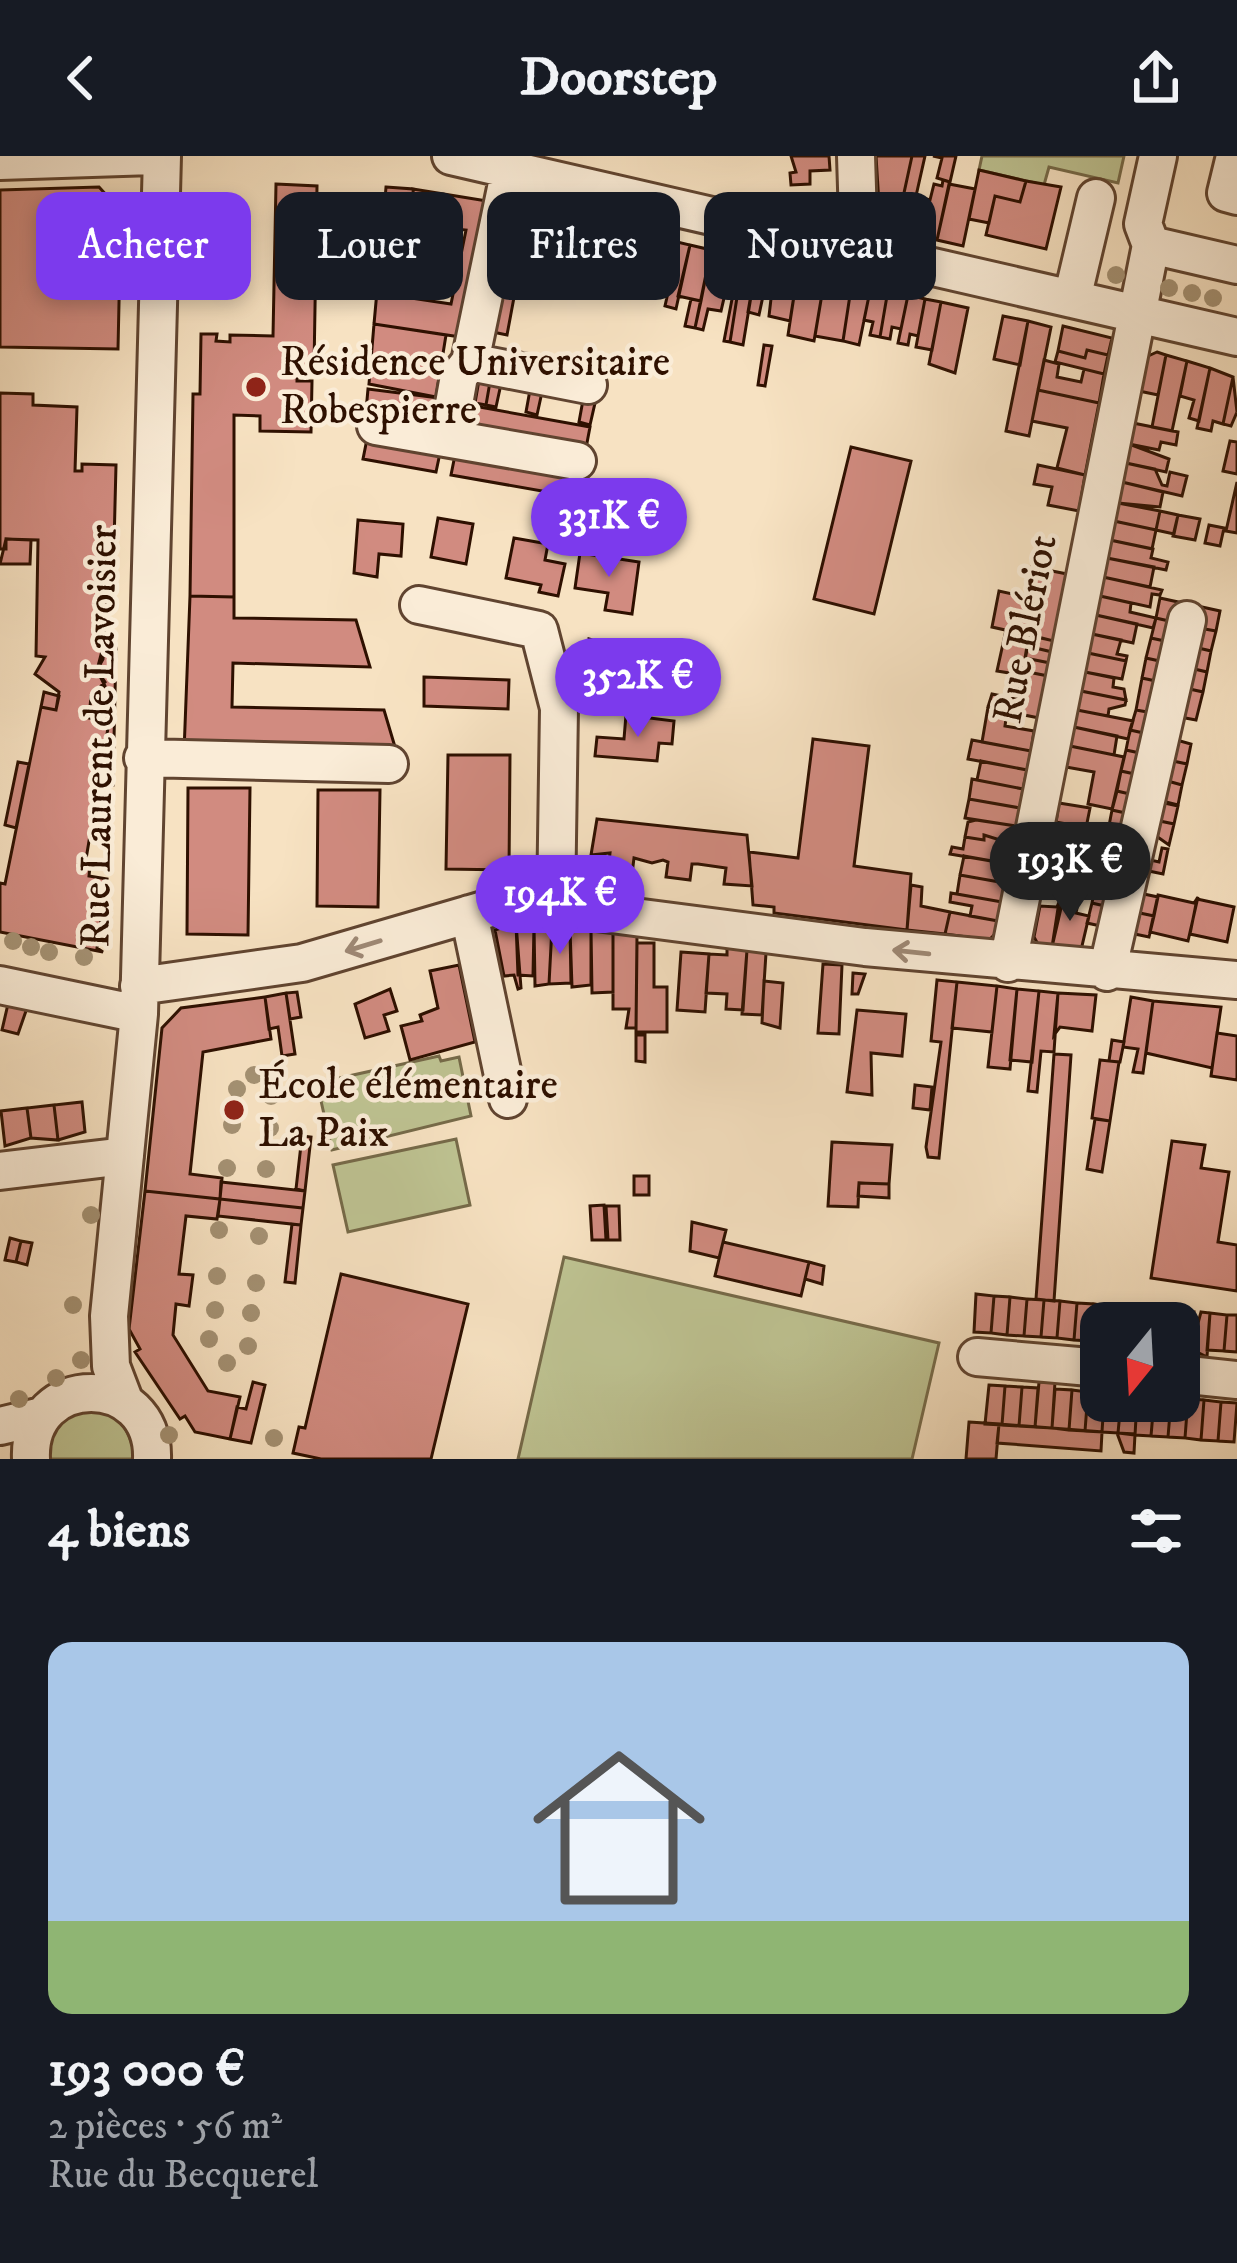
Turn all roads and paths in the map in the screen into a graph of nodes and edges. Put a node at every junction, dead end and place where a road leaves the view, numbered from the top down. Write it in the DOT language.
graph roads {
  1 [pos="152,156"];
  2 [pos="162,156"];
  3 [pos="452,156"];
  4 [pos="856,156"];
  5 [pos="1158,156"];
  6 [pos="1235,156"];
  7 [pos="39,158"];
  8 [pos="0,161"];
  9 [pos="510,170"];
  10 [pos="857,192"];
  11 [pos="1237,196"];
  12 [pos="1096,197"];
  13 [pos="704,215"];
  14 [pos="1151,245"];
  15 [pos="1237,265"];
  16 [pos="936,268"];
  17 [pos="1072,299"];
  18 [pos="1136,313"];
  19 [pos="1237,337"];
  20 [pos="470,362"];
  21 [pos="588,385"];
  22 [pos="376,426"];
  23 [pos="448,438"];
  24 [pos="577,461"];
  25 [pos="419,604"];
  26 [pos="1187,620"];
  27 [pos="143,758"];
  28 [pos="388,764"];
  29 [pos="556,904"];
  30 [pos="469,914"];
  31 [pos="1008,962"];
  32 [pos="1107,972"];
  33 [pos="1237,980"];
  34 [pos="0,985"];
  35 [pos="139,1000"];
  36 [pos="508,1099"];
  37 [pos="125,1156"];
  38 [pos="0,1171"];
  39 [pos="109,1316"];
  40 [pos="977,1357"];
  41 [pos="1080,1365"];
  42 [pos="1200,1376"];
  43 [pos="1237,1379"];
  44 [pos="74,1393"];
  45 [pos="124,1400"];
  46 [pos="42,1416"];
  47 [pos="0,1426"];
  48 [pos="0,1447"];
  49 [pos="158,1452"];
  50 [pos="18,1459"];
  51 [pos="31,1459"];
  1 -- 7 [label="street"];
  2 -- 27 [label="street, Rue Laurent de Lavoisier"];
  3 -- 9 [label="street"];
  4 -- 10 [label="street"];
  5 -- 14 [label="street, Rue Blériot"];
  6 -- 11 [label="street"];
  7 -- 8 [label="street"];
  9 -- 13 [label="street"];
  9 -- 20 [label="street"];
  12 -- 17 [label="street"];
  14 -- 15 [label="street"];
  14 -- 18 [label="street, Rue Blériot"];
  16 -- 17 [label="street"];
  17 -- 18 [label="street"];
  18 -- 19 [label="street"];
  18 -- 31 [label="street, Rue Blériot"];
  20 -- 21 [label="street"];
  20 -- 23 [label="street"];
  22 -- 23 [label="street"];
  23 -- 24 [label="street"];
  25 -- 29 [label="street"];
  26 -- 32 [label="street"];
  27 -- 28 [label="street"];
  27 -- 35 [label="street, Rue Laurent de Lavoisier"];
  29 -- 30 [label="street"];
  31 -- 29 [label="street, one-way"];
  30 -- 35 [label="street, one-way"];
  30 -- 36 [label="street"];
  31 -- 32 [label="street"];
  32 -- 33 [label="street"];
  34 -- 35 [label="street"];
  35 -- 37 [label="street, Rue Laurent de Lavoisier"];
  37 -- 38 [label="street"];
  37 -- 39 [label="street, Rue Laurent de Lavoisier"];
  39 -- 44 [label="street, Rue Laurent de Lavoisier"];
  39 -- 45 [label="street, Rue Laurent de Lavoisier"];
  40 -- 41 [label="street"];
  42 -- 43 [label="street"];
  44 -- 45 [label="street"];
  44 -- 46 [label="street"];
  45 -- 49 [label="street"];
  46 -- 47 [label="street"];
  46 -- 51 [label="street"];
  48 -- 50 [label="street"];
}
